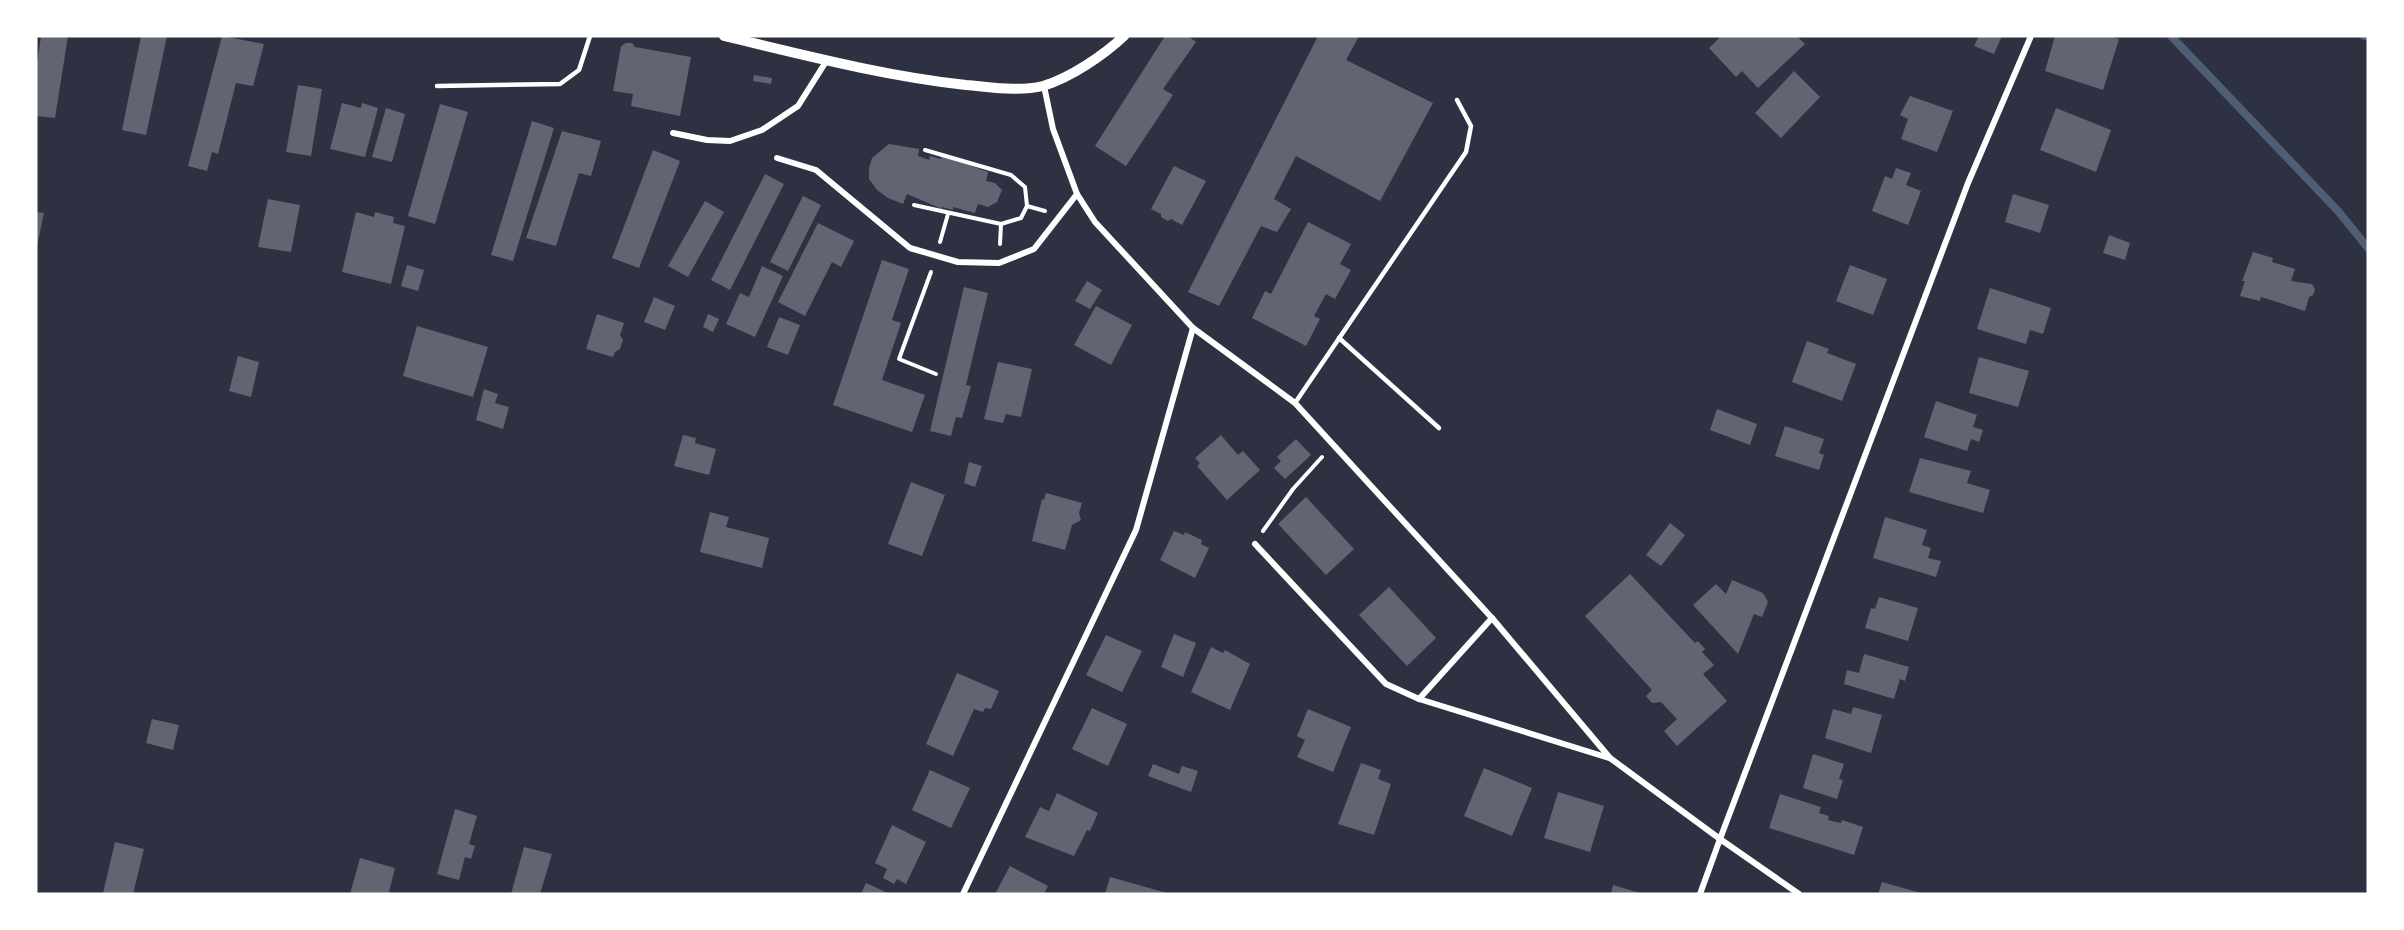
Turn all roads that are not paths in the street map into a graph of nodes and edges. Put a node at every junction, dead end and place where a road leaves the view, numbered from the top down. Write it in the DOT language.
graph roads {
  1 [pos="590,36"];
  2 [pos="724,36"];
  3 [pos="1124,36"];
  4 [pos="2031,36"];
  5 [pos="827,60"];
  6 [pos="437,86"];
  7 [pos="1044,86"];
  8 [pos="1457,100"];
  9 [pos="673,133"];
  10 [pos="777,158"];
  11 [pos="1077,194"];
  12 [pos="1193,328"];
  13 [pos="1339,338"];
  14 [pos="1295,403"];
  15 [pos="1439,428"];
  16 [pos="1255,544"];
  17 [pos="1492,618"];
  18 [pos="1419,699"];
  19 [pos="1610,758"];
  20 [pos="1720,839"];
  21 [pos="963,894"];
  22 [pos="1700,894"];
  23 [pos="1798,894"];
  1 -- 6 [label="lane"];
  2 -- 5 [label="street"];
  3 -- 7 [label="street"];
  4 -- 20 [label="street"];
  5 -- 7 [label="street"];
  5 -- 9 [label="street"];
  7 -- 11 [label="street"];
  8 -- 13 [label="lane"];
  10 -- 11 [label="street"];
  11 -- 12 [label="street"];
  12 -- 14 [label="street"];
  12 -- 21 [label="street"];
  13 -- 14 [label="lane"];
  13 -- 15 [label="lane"];
  14 -- 17 [label="street"];
  16 -- 18 [label="street"];
  17 -- 18 [label="street"];
  17 -- 19 [label="street"];
  18 -- 19 [label="street"];
  19 -- 20 [label="street"];
  20 -- 22 [label="street"];
  20 -- 23 [label="street"];
}
